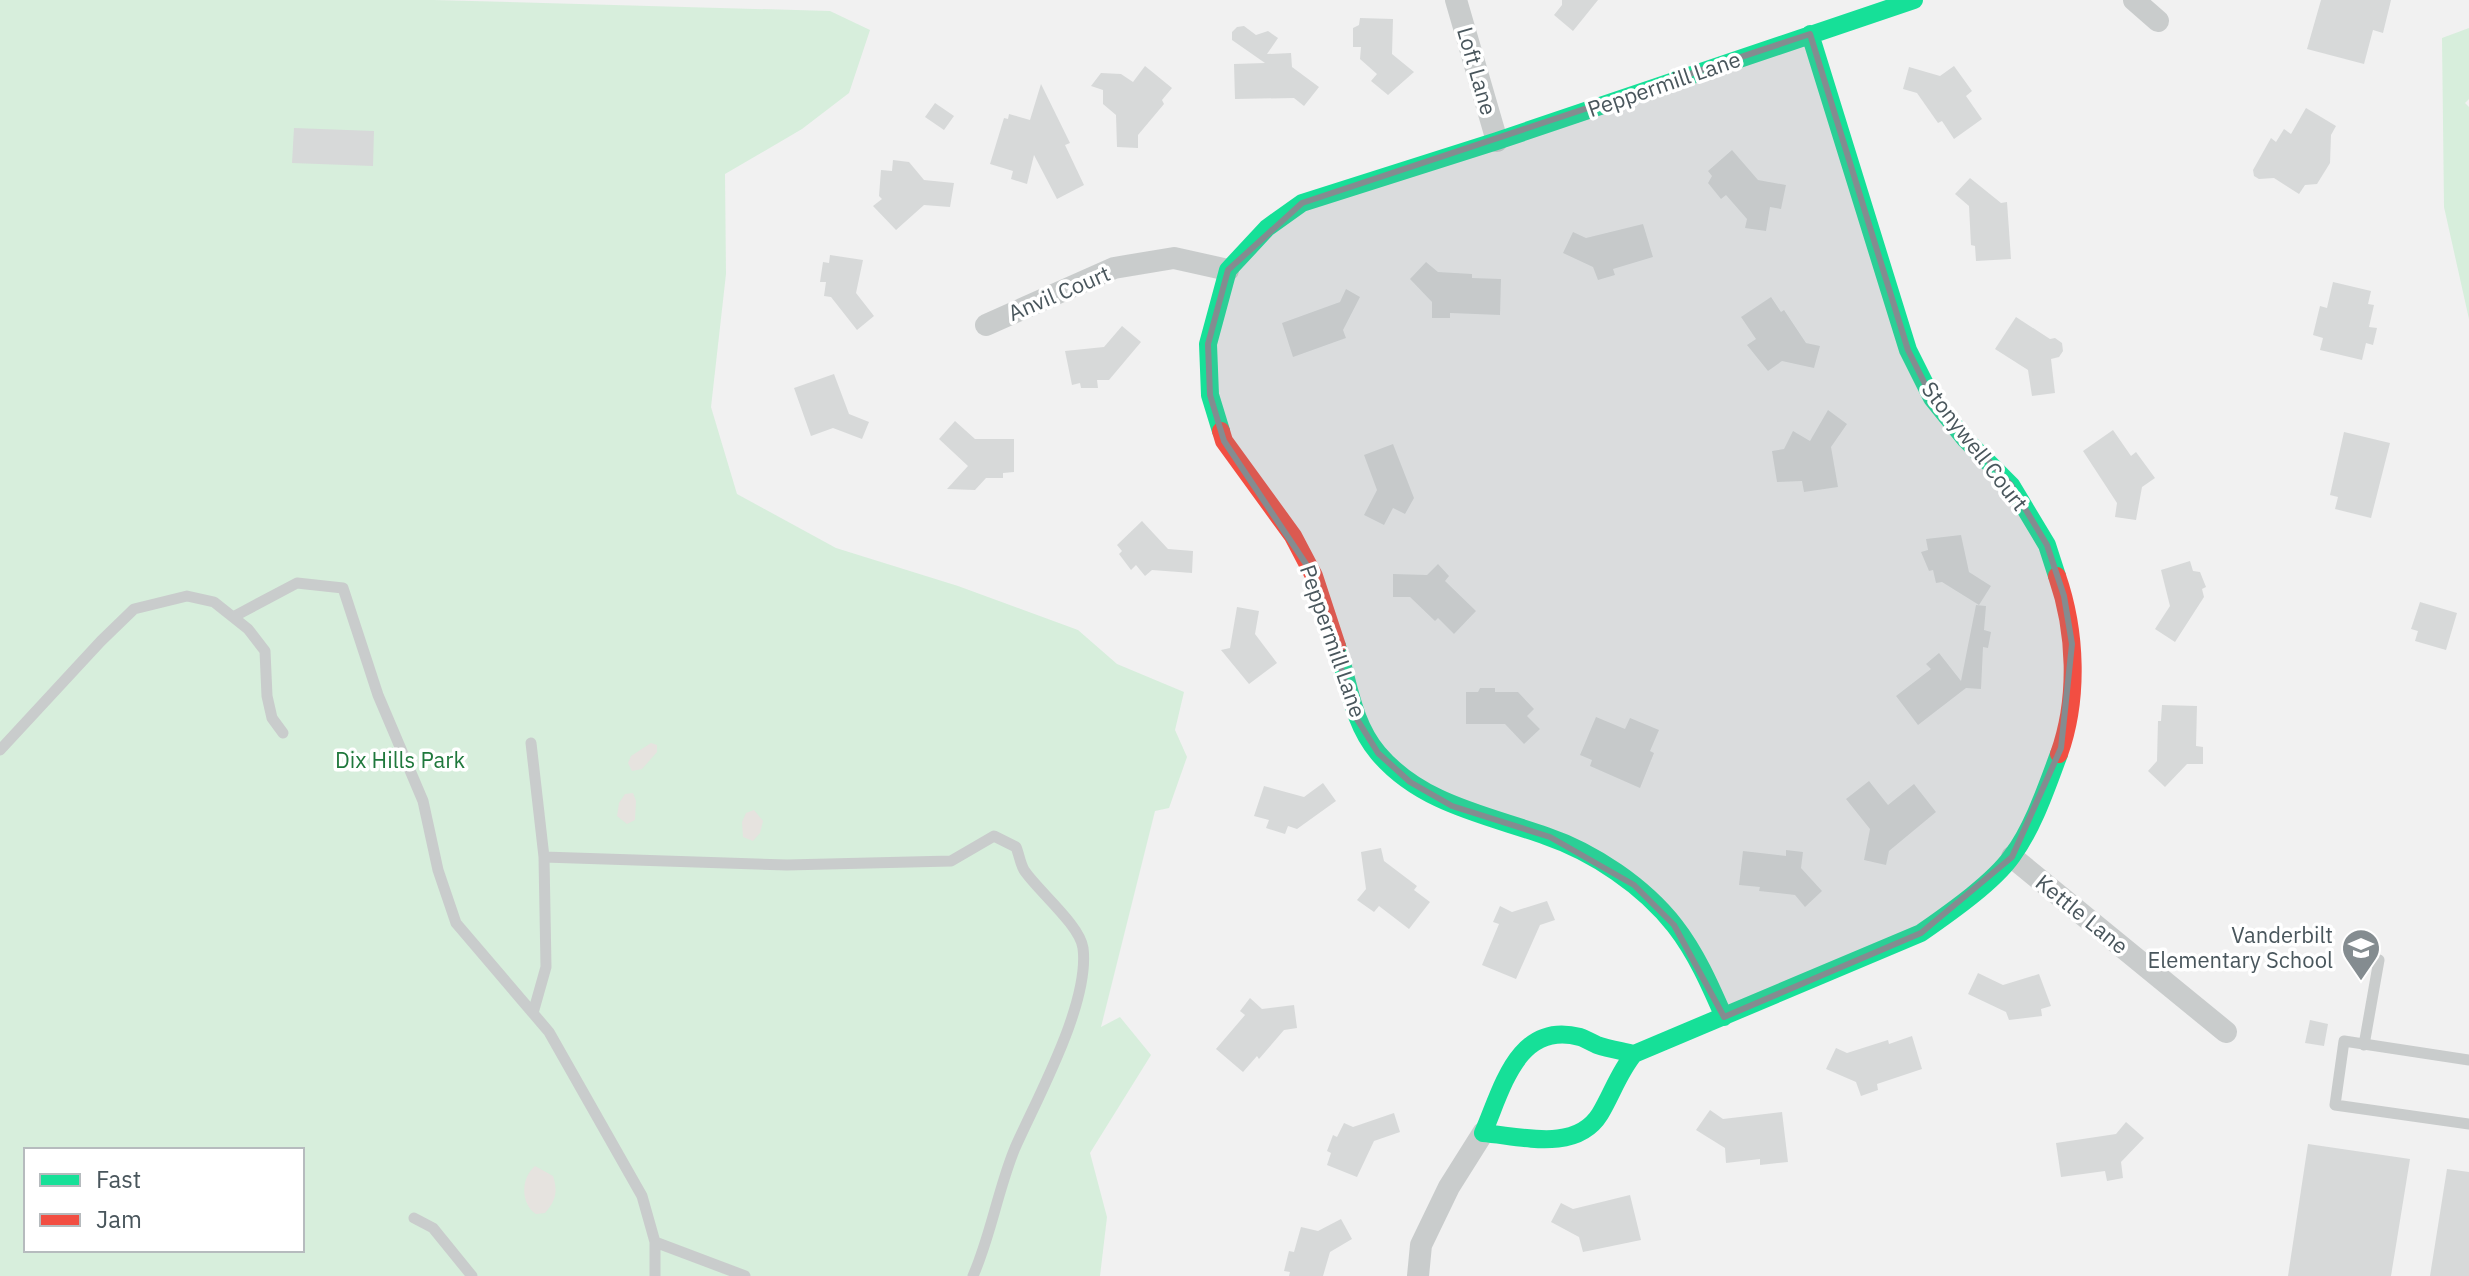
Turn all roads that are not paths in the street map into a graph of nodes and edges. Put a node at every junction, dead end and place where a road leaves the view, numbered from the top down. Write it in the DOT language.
graph roads {
  1 [pos="1456,0"];
  2 [pos="1914,0"];
  3 [pos="2134,0"];
  4 [pos="2158,21"];
  5 [pos="1810,34"];
  6 [pos="1497,141"];
  7 [pos="1228,270"];
  8 [pos="986,325"];
  9 [pos="233,617"];
  10 [pos="283,733"];
  11 [pos="531,743"];
  12 [pos="0,750"];
  13 [pos="544,857"];
  14 [pos="2012,857"];
  15 [pos="2379,960"];
  16 [pos="533,1013"];
  17 [pos="1724,1017"];
  18 [pos="2226,1032"];
  19 [pos="2364,1045"];
  20 [pos="1634,1054"];
  21 [pos="2469,1060"];
  22 [pos="2469,1124"];
  23 [pos="1483,1133"];
  24 [pos="414,1218"];
  25 [pos="655,1242"];
  26 [pos="472,1276"];
  27 [pos="655,1276"];
  28 [pos="745,1276"];
  29 [pos="973,1276"];
  30 [pos="1418,1276"];
  1 -- 6 [label="street, Loft Lane"];
  2 -- 5 [label="street, Peppermill Lane"];
  3 -- 4 [label="street"];
  5 -- 6 [label="street, Peppermill Lane"];
  5 -- 14 [label="street, Stonywell Court"];
  6 -- 7 [label="street, Peppermill Lane"];
  7 -- 8 [label="street, Anvil Court"];
  7 -- 17 [label="street, Peppermill Lane"];
  9 -- 10 [label="lane"];
  9 -- 12 [label="lane"];
  9 -- 16 [label="lane"];
  11 -- 13 [label="lane"];
  13 -- 16 [label="lane"];
  13 -- 29 [label="lane"];
  14 -- 17 [label="street, Stonywell Court"];
  14 -- 18 [label="street, Kettle Lane"];
  15 -- 19 [label="lane"];
  16 -- 25 [label="lane"];
  17 -- 20 [label="street, Stonywell Court"];
  19 -- 21 [label="lane"];
  19 -- 22 [label="lane"];
  20 -- 23 [label="street"];
  20 -- 23 [label="street"];
  23 -- 30 [label="street"];
  24 -- 26 [label="lane"];
  25 -- 27 [label="lane"];
  25 -- 28 [label="lane"];
}
